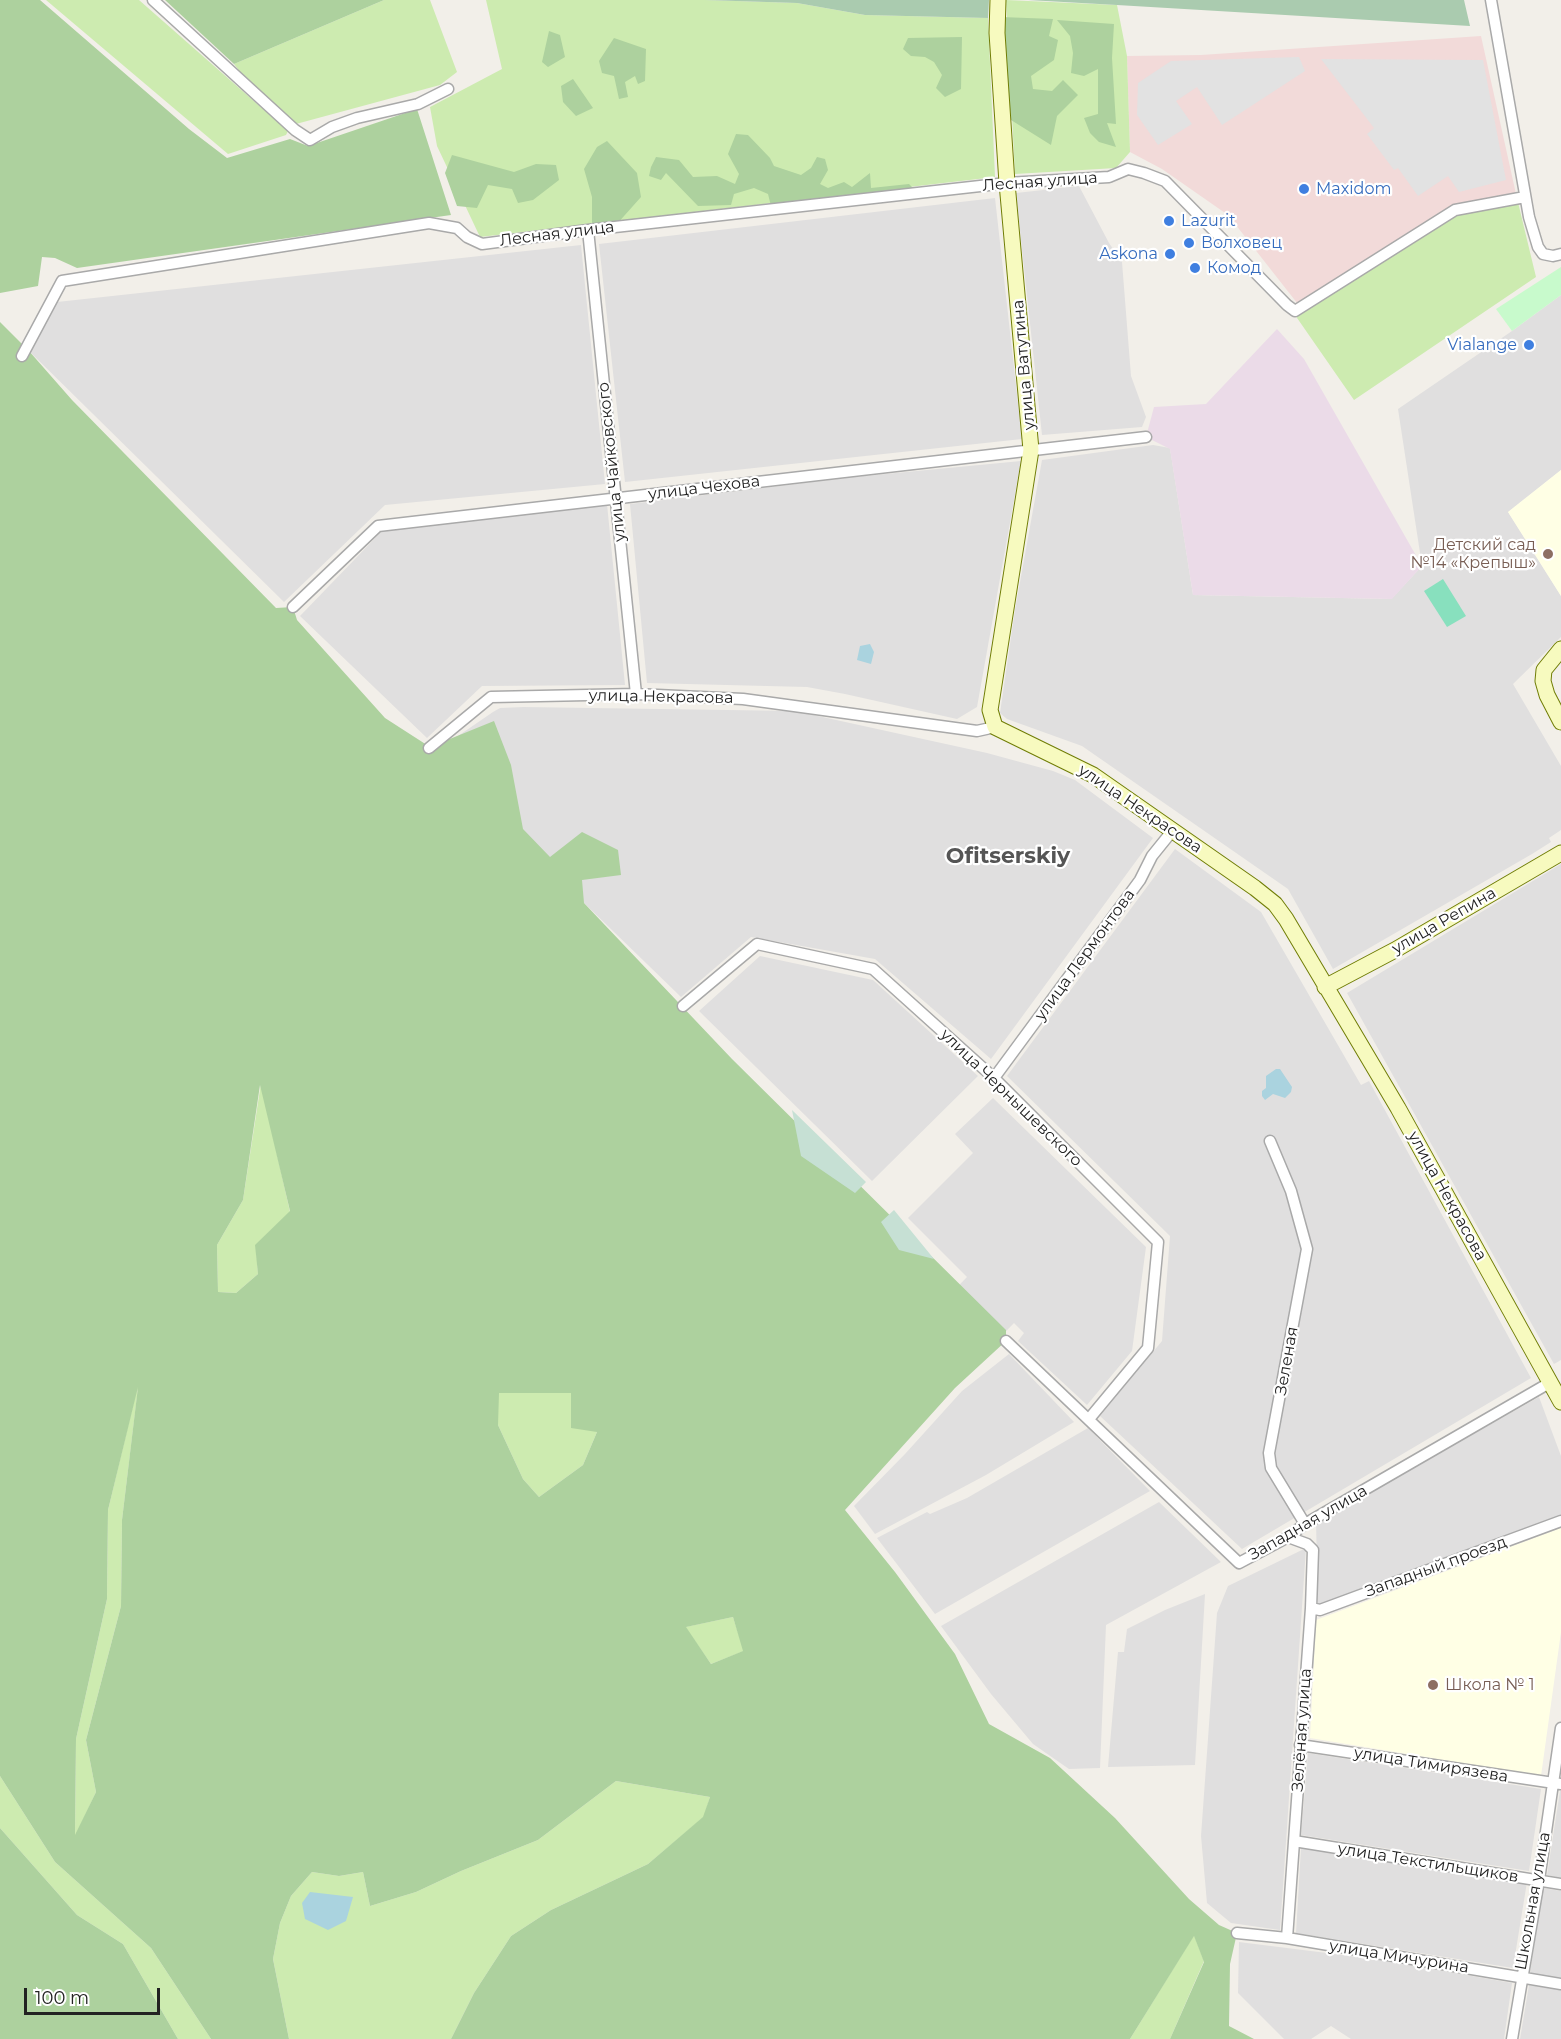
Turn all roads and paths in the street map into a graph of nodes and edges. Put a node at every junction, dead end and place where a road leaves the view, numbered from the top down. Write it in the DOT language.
graph roads {
  1 [pos="153,0"];
  2 [pos="998,0"];
  3 [pos="1491,0"];
  4 [pos="448,89"];
  5 [pos="1008,183"];
  6 [pos="1525,197"];
  7 [pos="588,230"];
  8 [pos="1561,254"];
  9 [pos="22,356"];
  10 [pos="1146,437"];
  11 [pos="1031,450"];
  12 [pos="615,499"];
  13 [pos="293,607"];
  14 [pos="1561,649"];
  15 [pos="636,694"];
  16 [pos="1561,722"];
  17 [pos="995,727"];
  18 [pos="429,747"];
  19 [pos="1173,830"];
  20 [pos="1561,854"];
  21 [pos="1325,987"];
  22 [pos="683,1006"];
  23 [pos="994,1078"];
  24 [pos="1270,1141"];
  25 [pos="1006,1341"];
  26 [pos="1556,1379"];
  27 [pos="1561,1402"];
  28 [pos="1089,1419"];
  29 [pos="1561,1521"];
  30 [pos="1305,1524"];
  31 [pos="1288,1537"];
  32 [pos="1311,1608"];
  33 [pos="1561,1728"];
  34 [pos="1300,1745"];
  35 [pos="1557,1784"];
  36 [pos="1294,1842"];
  37 [pos="1539,1880"];
  38 [pos="1561,1884"];
  39 [pos="1237,1933"];
  40 [pos="1287,1938"];
  41 [pos="1521,1977"];
  42 [pos="1561,1984"];
  43 [pos="1512,2039"];
  1 -- 4 [label="street"];
  2 -- 5 [label="street, улица Ватутина"];
  3 -- 6 [label="street"];
  5 -- 6 [label="street, Лесная улица"];
  5 -- 7 [label="street, Лесная улица"];
  5 -- 11 [label="street, улица Ватутина"];
  6 -- 8 [label="street"];
  7 -- 9 [label="street, Лесная улица"];
  7 -- 12 [label="street, улица Чайковского"];
  10 -- 11 [label="street, улица Чехова"];
  11 -- 12 [label="street, улица Чехова"];
  11 -- 17 [label="street, улица Ватутина"];
  12 -- 13 [label="street, улица Чехова"];
  12 -- 15 [label="street, улица Чайковского"];
  14 -- 16 [label="street"];
  15 -- 17 [label="street, улица Некрасова"];
  15 -- 18 [label="street, улица Некрасова"];
  17 -- 19 [label="street, улица Некрасова"];
  19 -- 21 [label="street, улица Некрасова"];
  19 -- 23 [label="street, улица Лермонтова"];
  20 -- 21 [label="street, улица Репина"];
  21 -- 26 [label="street, улица Некрасова"];
  22 -- 23 [label="street, улица Чернышевского"];
  23 -- 28 [label="street, улица Чернышевского"];
  24 -- 30 [label="street, Зеленая"];
  25 -- 28 [label="street, Западная улица"];
  26 -- 27 [label="street"];
  26 -- 30 [label="street, Западная улица"];
  28 -- 31 [label="street, Западная улица"];
  29 -- 32 [label="street, Западный проезд"];
  30 -- 31 [label="street, Западная улица"];
  31 -- 32 [label="street, Зелёная улица"];
  32 -- 34 [label="street, Зелёная улица"];
  33 -- 35 [label="street, Школьная улица"];
  34 -- 35 [label="street, улица Тимирязева"];
  34 -- 36 [label="street, Зелёная улица"];
  35 -- 37 [label="street, Школьная улица"];
  36 -- 37 [label="street, улица Текстильщиков"];
  36 -- 40 [label="street, Зелёная улица"];
  37 -- 38 [label="street, улица Текстильщиков"];
  37 -- 41 [label="street, Школьная улица"];
  39 -- 40 [label="street, улица Мичурина"];
  40 -- 41 [label="street, улица Мичурина"];
  41 -- 42 [label="street, улица Мичурина"];
  41 -- 43 [label="street, Школьная улица"];
}
